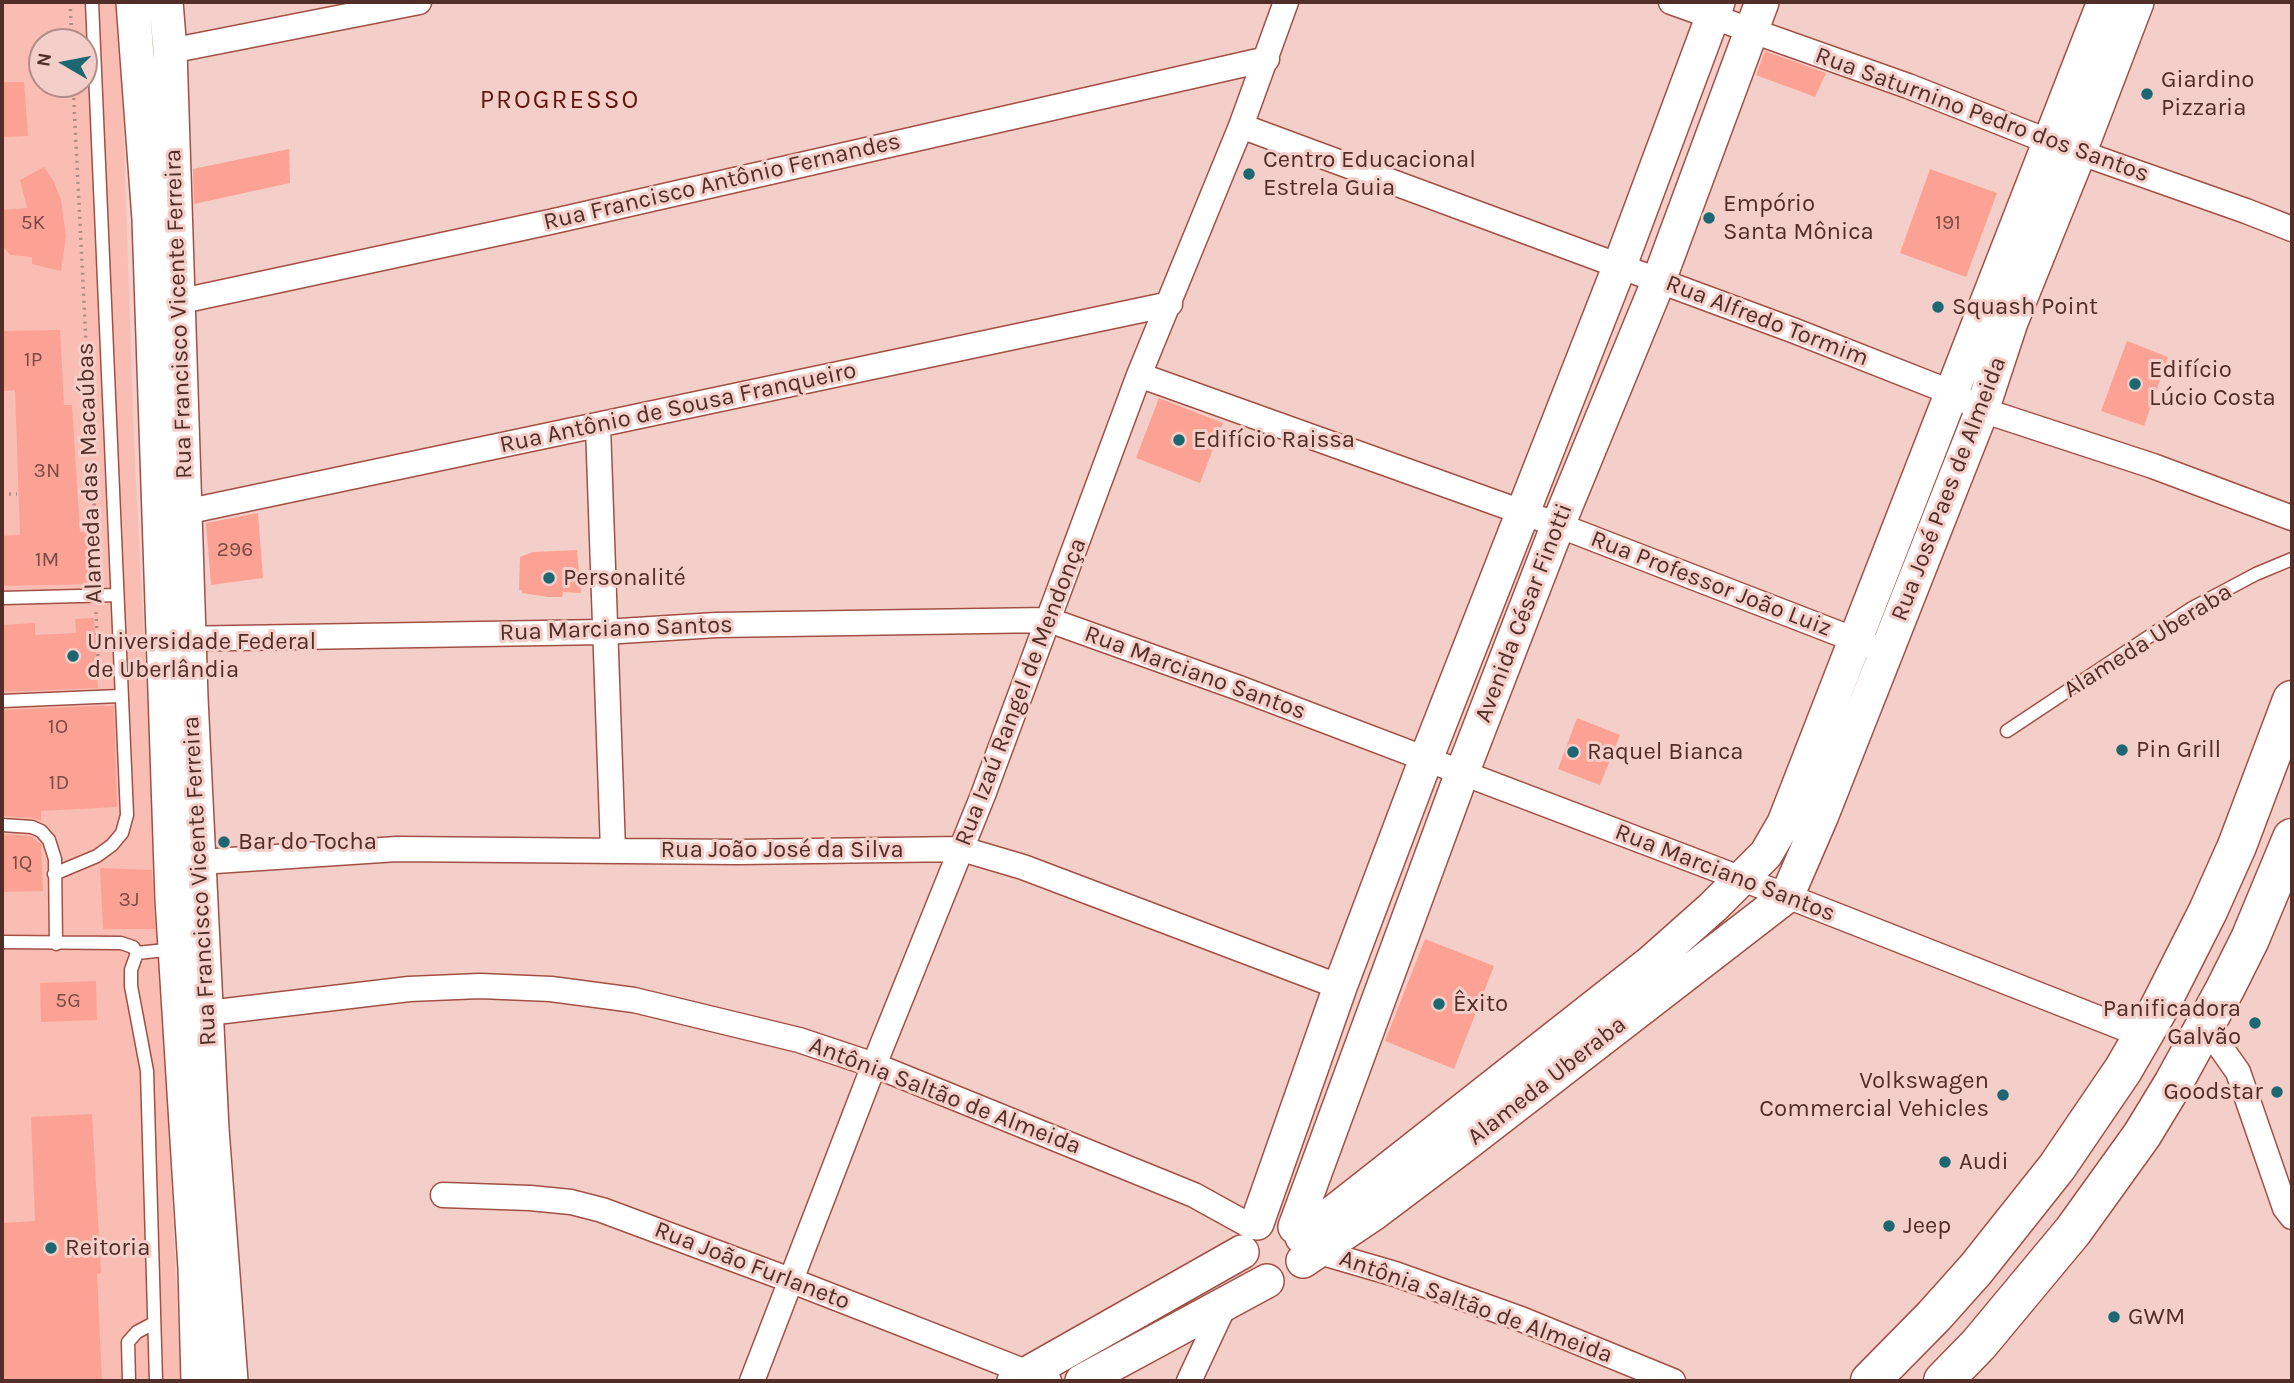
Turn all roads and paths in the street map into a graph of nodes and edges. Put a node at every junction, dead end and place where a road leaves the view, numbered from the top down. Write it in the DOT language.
graph roads {
  1 [pos="70,2"];
  2 [pos="92,2"];
  3 [pos="134,2"];
  4 [pos="166,2"];
  5 [pos="419,2"];
  6 [pos="1286,2"];
  7 [pos="1671,2"];
  8 [pos="2104,2"];
  9 [pos="2137,2"];
  10 [pos="1715,9"];
  11 [pos="1757,16"];
  12 [pos="71,28"];
  13 [pos="170,51"];
  14 [pos="1267,60"];
  15 [pos="75,98"];
  16 [pos="1241,126"];
  17 [pos="2065,147"];
  18 [pos="2292,229"];
  19 [pos="1620,265"];
  20 [pos="1659,280"];
  21 [pos="177,302"];
  22 [pos="1170,304"];
  23 [pos="1139,375"];
  24 [pos="1950,393"];
  25 [pos="1982,410"];
  26 [pos="598,426"];
  27 [pos="2,494"];
  28 [pos="18,494"];
  29 [pos="185,512"];
  30 [pos="1523,513"];
  31 [pos="2292,518"];
  32 [pos="1558,525"];
  33 [pos="2292,559"];
  34 [pos="99,587"];
  35 [pos="117,595"];
  36 [pos="2,598"];
  37 [pos="91,607"];
  38 [pos="1049,620"];
  39 [pos="604,632"];
  40 [pos="175,639"];
  41 [pos="1854,639"];
  42 [pos="1886,653"];
  43 [pos="97,685"];
  44 [pos="120,696"];
  45 [pos="2292,700"];
  46 [pos="2,701"];
  47 [pos="2007,731"];
  48 [pos="1426,760"];
  49 [pos="1462,773"];
  50 [pos="2,825"];
  51 [pos="2292,838"];
  52 [pos="962,849"];
  53 [pos="613,850"];
  54 [pos="200,862"];
  55 [pos="54,874"];
  56 [pos="1741,879"];
  57 [pos="1787,896"];
  58 [pos="2,943"];
  59 [pos="56,944"];
  60 [pos="176,949"];
  61 [pos="137,953"];
  62 [pos="1340,986"];
  63 [pos="208,1013"];
  64 [pos="2201,1031"];
  65 [pos="2144,1036"];
  66 [pos="874,1065"];
  67 [pos="443,1195"];
  68 [pos="2292,1217"];
  69 [pos="1250,1234"];
  70 [pos="1304,1244"];
  71 [pos="208,1266"];
  72 [pos="790,1280"];
  73 [pos="1267,1281"];
  74 [pos="1226,1302"];
  75 [pos="154,1322"];
  76 [pos="1885,1377"];
  77 [pos="1030,1378"];
  78 [pos="130,1381"];
  79 [pos="156,1381"];
  80 [pos="198,1381"];
  81 [pos="231,1381"];
  82 [pos="752,1381"];
  83 [pos="1082,1381"];
  84 [pos="1189,1381"];
  85 [pos="1673,1381"];
  86 [pos="1943,1381"];
  1 -- 12 [label="path"];
  2 -- 35 [label="lane, Alameda das Macaúbas"];
  3 -- 40 [label="main road, Rua Francisco Vicente Ferreira"];
  4 -- 13 [label="main road, Rua Francisco Vicente Ferreira"];
  5 -- 13 [label="street"];
  6 -- 14 [label="street, Rua Izaú Rangel de Mendonça"];
  7 -- 10 [label="street, Rua Saturnino Pedro dos Santos"];
  8 -- 17 [label="main road, Rua José Paes de Almeida"];
  9 -- 17 [label="main road, Rua José Paes de Almeida"];
  10 -- 11 [label="street, Rua Saturnino Pedro dos Santos"];
  10 -- 19 [label="main road, Avenida César Finotti"];
  11 -- 17 [label="street, Rua Saturnino Pedro dos Santos"];
  11 -- 20 [label="main road, Avenida César Finotti"];
  13 -- 21 [label="main road, Rua Francisco Vicente Ferreira"];
  14 -- 16 [label="street, Rua Izaú Rangel de Mendonça"];
  14 -- 21 [label="street, Rua Francisco Antônio Fernandes"];
  15 -- 34 [label="path"];
  16 -- 19 [label="street, Rua Alfredo Tormim"];
  16 -- 22 [label="street, Rua Izaú Rangel de Mendonça"];
  17 -- 18 [label="street, Rua Saturnino Pedro dos Santos"];
  17 -- 24 [label="main road, Rua José Paes de Almeida"];
  17 -- 25 [label="main road, Rua José Paes de Almeida"];
  19 -- 20 [label="street, Rua Alfredo Tormim"];
  19 -- 30 [label="main road, Avenida César Finotti"];
  20 -- 24 [label="street, Rua Alfredo Tormim"];
  20 -- 32 [label="main road, Avenida César Finotti"];
  21 -- 29 [label="main road, Rua Francisco Vicente Ferreira"];
  22 -- 23 [label="street, Rua Izaú Rangel de Mendonça"];
  22 -- 26 [label="street, Rua Antônio de Sousa Franqueiro"];
  23 -- 30 [label="street, Rua Professor João Luiz"];
  23 -- 38 [label="street, Rua Izaú Rangel de Mendonça"];
  24 -- 25 [label="street, Rua Alfredo Tormim"];
  24 -- 41 [label="main road, Rua José Paes de Almeida"];
  25 -- 31 [label="street, Rua Alfredo Tormim"];
  25 -- 42 [label="main road, Rua José Paes de Almeida"];
  26 -- 29 [label="street, Rua Antônio de Sousa Franqueiro"];
  26 -- 39 [label="street"];
  27 -- 28 [label="path"];
  29 -- 40 [label="main road, Rua Francisco Vicente Ferreira"];
  30 -- 32 [label="street, Rua Professor João Luiz"];
  30 -- 48 [label="main road, Avenida César Finotti"];
  32 -- 41 [label="street, Rua Professor João Luiz"];
  32 -- 49 [label="main road, Avenida César Finotti"];
  33 -- 47 [label="lane, Alameda Uberaba"];
  35 -- 36 [label="lane"];
  35 -- 44 [label="lane, Alameda das Macaúbas"];
  37 -- 43 [label="path"];
  38 -- 39 [label="street, Rua Marciano Santos"];
  38 -- 48 [label="street, Rua Marciano Santos"];
  38 -- 52 [label="street, Rua Izaú Rangel de Mendonça"];
  39 -- 40 [label="street, Rua Marciano Santos"];
  39 -- 53 [label="street"];
  40 -- 54 [label="main road, Rua Francisco Vicente Ferreira"];
  40 -- 60 [label="main road, Rua Francisco Vicente Ferreira"];
  41 -- 42 [label="street, Rua Professor João Luiz"];
  41 -- 56 [label="main road, Rua José Paes de Almeida"];
  42 -- 57 [label="main road, Rua José Paes de Almeida"];
  44 -- 46 [label="lane"];
  44 -- 55 [label="lane, Alameda das Macaúbas"];
  45 -- 65 [label="main road"];
  48 -- 49 [label="street, Rua Marciano Santos"];
  48 -- 62 [label="main road, Avenida César Finotti"];
  49 -- 56 [label="street, Rua Marciano Santos"];
  49 -- 70 [label="main road, Avenida César Finotti"];
  50 -- 55 [label="lane"];
  51 -- 64 [label="main road"];
  52 -- 53 [label="street, Rua João José da Silva"];
  52 -- 62 [label="street, Rua João José da Silva"];
  52 -- 66 [label="street, Rua Izaú Rangel de Mendonça"];
  53 -- 54 [label="street, Rua João José da Silva"];
  54 -- 63 [label="main road, Rua Francisco Vicente Ferreira"];
  55 -- 59 [label="lane"];
  56 -- 57 [label="street, Rua Marciano Santos"];
  56 -- 70 [label="main road, Alameda Uberaba"];
  57 -- 65 [label="street, Rua Marciano Santos"];
  57 -- 70 [label="main road, Alameda Uberaba"];
  58 -- 59 [label="lane"];
  59 -- 61 [label="lane"];
  60 -- 61 [label="lane"];
  60 -- 71 [label="main road, Rua Francisco Vicente Ferreira"];
  61 -- 75 [label="lane"];
  62 -- 69 [label="main road, Avenida César Finotti"];
  63 -- 66 [label="street, Antônia Saltão de Almeida"];
  63 -- 71 [label="main road, Rua Francisco Vicente Ferreira"];
  64 -- 68 [label="street"];
  64 -- 86 [label="main road"];
  65 -- 76 [label="main road"];
  66 -- 69 [label="street, Antônia Saltão de Almeida"];
  66 -- 72 [label="street, Rua Izaú Rangel de Mendonça"];
  67 -- 72 [label="street, Rua João Furlaneto"];
  69 -- 70 [label="main road"];
  69 -- 73 [label="main road"];
  69 -- 77 [label="main road"];
  70 -- 73 [label="main road, Alameda Uberaba"];
  70 -- 85 [label="street, Antônia Saltão de Almeida"];
  71 -- 80 [label="main road, Rua Francisco Vicente Ferreira"];
  71 -- 81 [label="main road, Rua Francisco Vicente Ferreira"];
  72 -- 77 [label="street, Rua João Furlaneto"];
  72 -- 82 [label="street, Rua Izaú Rangel de Mendonça"];
  73 -- 74 [label="main road, Alameda Uberaba"];
  74 -- 83 [label="main road, Alameda Uberaba"];
  74 -- 84 [label="street"];
  75 -- 78 [label="lane"];
  75 -- 79 [label="lane"];
}
